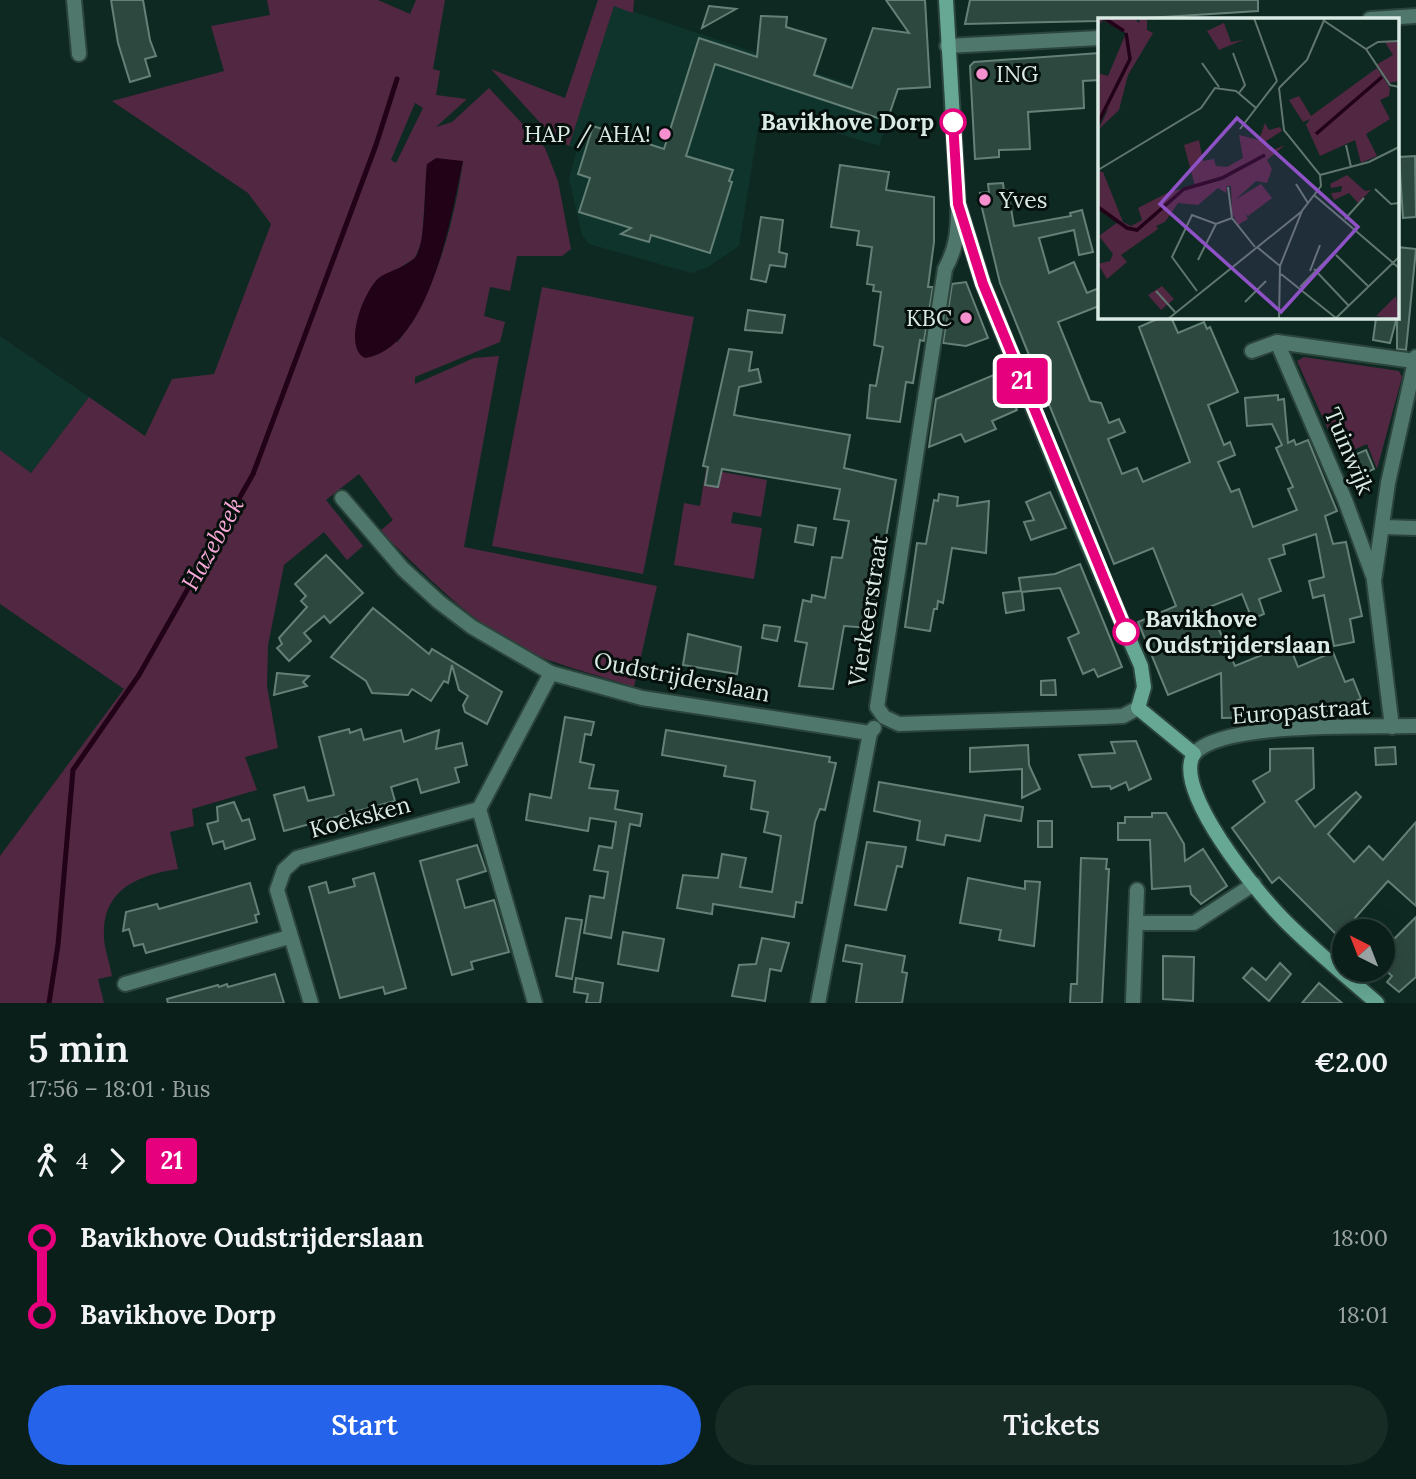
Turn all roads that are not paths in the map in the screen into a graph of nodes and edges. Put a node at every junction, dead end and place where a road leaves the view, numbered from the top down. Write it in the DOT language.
graph roads {
  1 [pos="74,0"];
  2 [pos="946,0"];
  3 [pos="1416,16"];
  4 [pos="1385,18"];
  5 [pos="1098,37"];
  6 [pos="947,46"];
  7 [pos="79,54"];
  8 [pos="958,204"];
  9 [pos="975,254"];
  10 [pos="950,260"];
  11 [pos="1277,342"];
  12 [pos="1252,351"];
  13 [pos="1415,359"];
  14 [pos="342,498"];
  15 [pos="1382,527"];
  16 [pos="1416,528"];
  17 [pos="1374,581"];
  18 [pos="551,673"];
  19 [pos="1138,708"];
  20 [pos="884,717"];
  21 [pos="1416,726"];
  22 [pos="1392,727"];
  23 [pos="870,733"];
  24 [pos="1194,754"];
  25 [pos="479,809"];
  26 [pos="1254,884"];
  27 [pos="1137,890"];
  28 [pos="1136,923"];
  29 [pos="289,937"];
  30 [pos="125,984"];
  31 [pos="311,1003"];
  32 [pos="534,1003"];
  33 [pos="818,1003"];
  34 [pos="1133,1003"];
  35 [pos="1377,1003"];
  1 -- 7 [label="street"];
  2 -- 6 [label="street"];
  3 -- 4 [label="street"];
  5 -- 6 [label="street"];
  6 -- 8 [label="street"];
  8 -- 9 [label="street"];
  8 -- 10 [label="street, Vierkeerstraat"];
  9 -- 10 [label="street"];
  9 -- 19 [label="street"];
  10 -- 20 [label="street, Vierkeerstraat"];
  11 -- 12 [label="street, Tuinwijk"];
  11 -- 13 [label="street, Tuinwijk"];
  11 -- 17 [label="street, Tuinwijk"];
  13 -- 15 [label="street, Tuinwijk"];
  14 -- 18 [label="street, Oudstrijderslaan"];
  15 -- 16 [label="street"];
  15 -- 17 [label="street, Tuinwijk"];
  17 -- 22 [label="street, Tuinwijk"];
  18 -- 23 [label="street, Oudstrijderslaan"];
  18 -- 25 [label="street"];
  19 -- 20 [label="street"];
  19 -- 24 [label="street"];
  20 -- 23 [label="street, Vierkeerstraat"];
  21 -- 22 [label="street, Europastraat"];
  22 -- 24 [label="street, Europastraat"];
  23 -- 33 [label="street"];
  24 -- 26 [label="street"];
  25 -- 29 [label="street, Koeksken"];
  25 -- 32 [label="street"];
  26 -- 28 [label="street"];
  26 -- 35 [label="street"];
  27 -- 28 [label="street"];
  28 -- 34 [label="street"];
  29 -- 30 [label="street"];
  29 -- 31 [label="street, Koeksken"];
}
